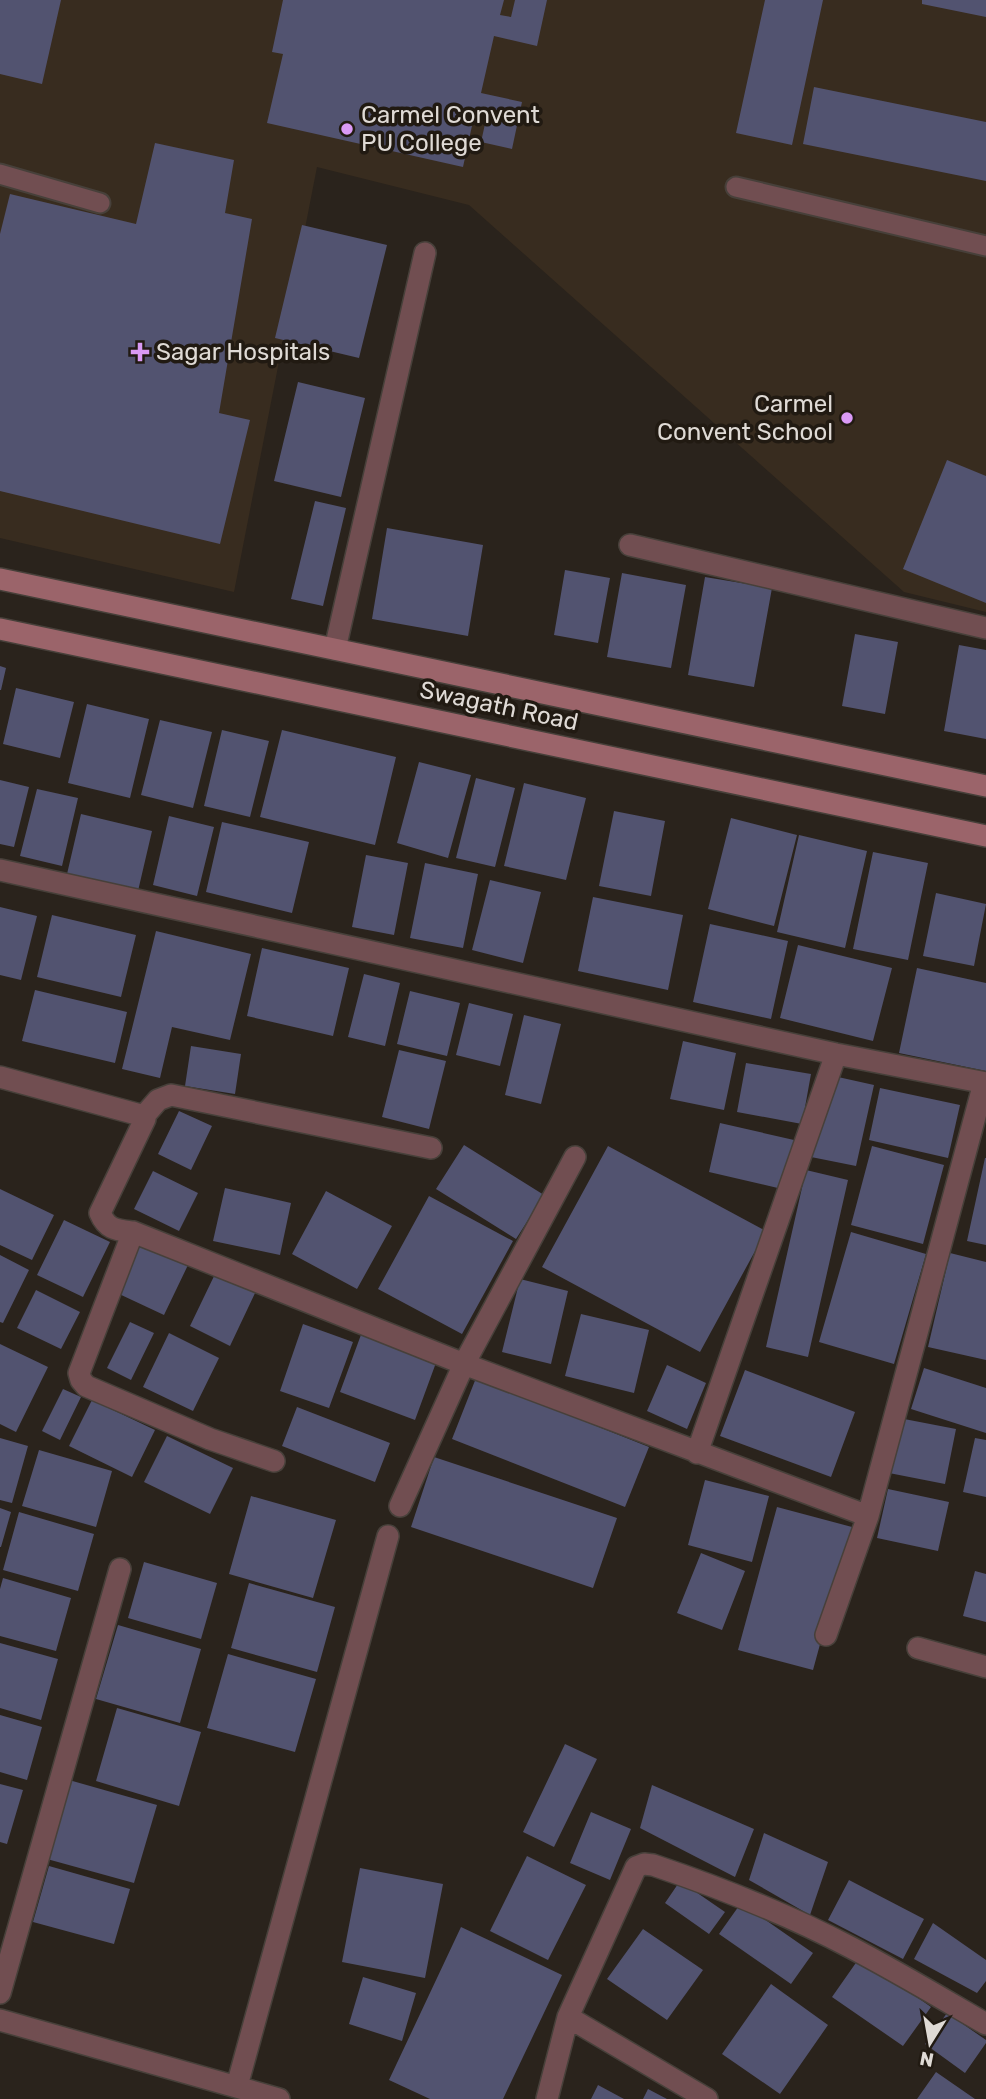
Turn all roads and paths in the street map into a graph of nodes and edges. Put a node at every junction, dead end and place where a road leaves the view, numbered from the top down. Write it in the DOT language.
graph roads {
  1 [pos="0,174"];
  2 [pos="736,187"];
  3 [pos="100,203"];
  4 [pos="986,246"];
  5 [pos="425,253"];
  6 [pos="630,545"];
  7 [pos="0,579"];
  8 [pos="986,628"];
  9 [pos="0,629"];
  10 [pos="335,649"];
  11 [pos="986,786"];
  12 [pos="986,836"];
  13 [pos="0,870"];
  14 [pos="836,1054"];
  15 [pos="0,1077"];
  16 [pos="985,1083"];
  17 [pos="144,1116"];
  18 [pos="431,1148"];
  19 [pos="575,1157"];
  20 [pos="133,1232"];
  21 [pos="464,1364"];
  22 [pos="697,1453"];
  23 [pos="274,1461"];
  24 [pos="400,1506"];
  25 [pos="868,1516"];
  26 [pos="388,1536"];
  27 [pos="120,1569"];
  28 [pos="826,1635"];
  29 [pos="918,1648"];
  30 [pos="986,1667"];
  31 [pos="0,1993"];
  32 [pos="568,2017"];
  33 [pos="0,2020"];
  34 [pos="986,2024"];
  35 [pos="237,2086"];
  36 [pos="279,2099"];
  37 [pos="547,2099"];
  38 [pos="707,2099"];
  1 -- 3 [label="lane"];
  2 -- 4 [label="lane"];
  5 -- 10 [label="street"];
  6 -- 8 [label="street"];
  7 -- 10 [label="main road, Swagath Road"];
  9 -- 12 [label="main road, Swagath Road"];
  10 -- 11 [label="main road, Swagath Road"];
  13 -- 14 [label="street"];
  14 -- 16 [label="street"];
  14 -- 22 [label="street"];
  15 -- 17 [label="street"];
  16 -- 25 [label="street"];
  17 -- 18 [label="street"];
  17 -- 20 [label="street"];
  19 -- 21 [label="street"];
  20 -- 21 [label="street"];
  20 -- 23 [label="street"];
  21 -- 22 [label="street"];
  21 -- 24 [label="street"];
  22 -- 25 [label="street"];
  25 -- 28 [label="street"];
  26 -- 35 [label="street"];
  27 -- 31 [label="street"];
  29 -- 30 [label="street"];
  32 -- 34 [label="street"];
  32 -- 37 [label="street"];
  32 -- 38 [label="street"];
  33 -- 35 [label="street"];
  35 -- 36 [label="street"];
}
